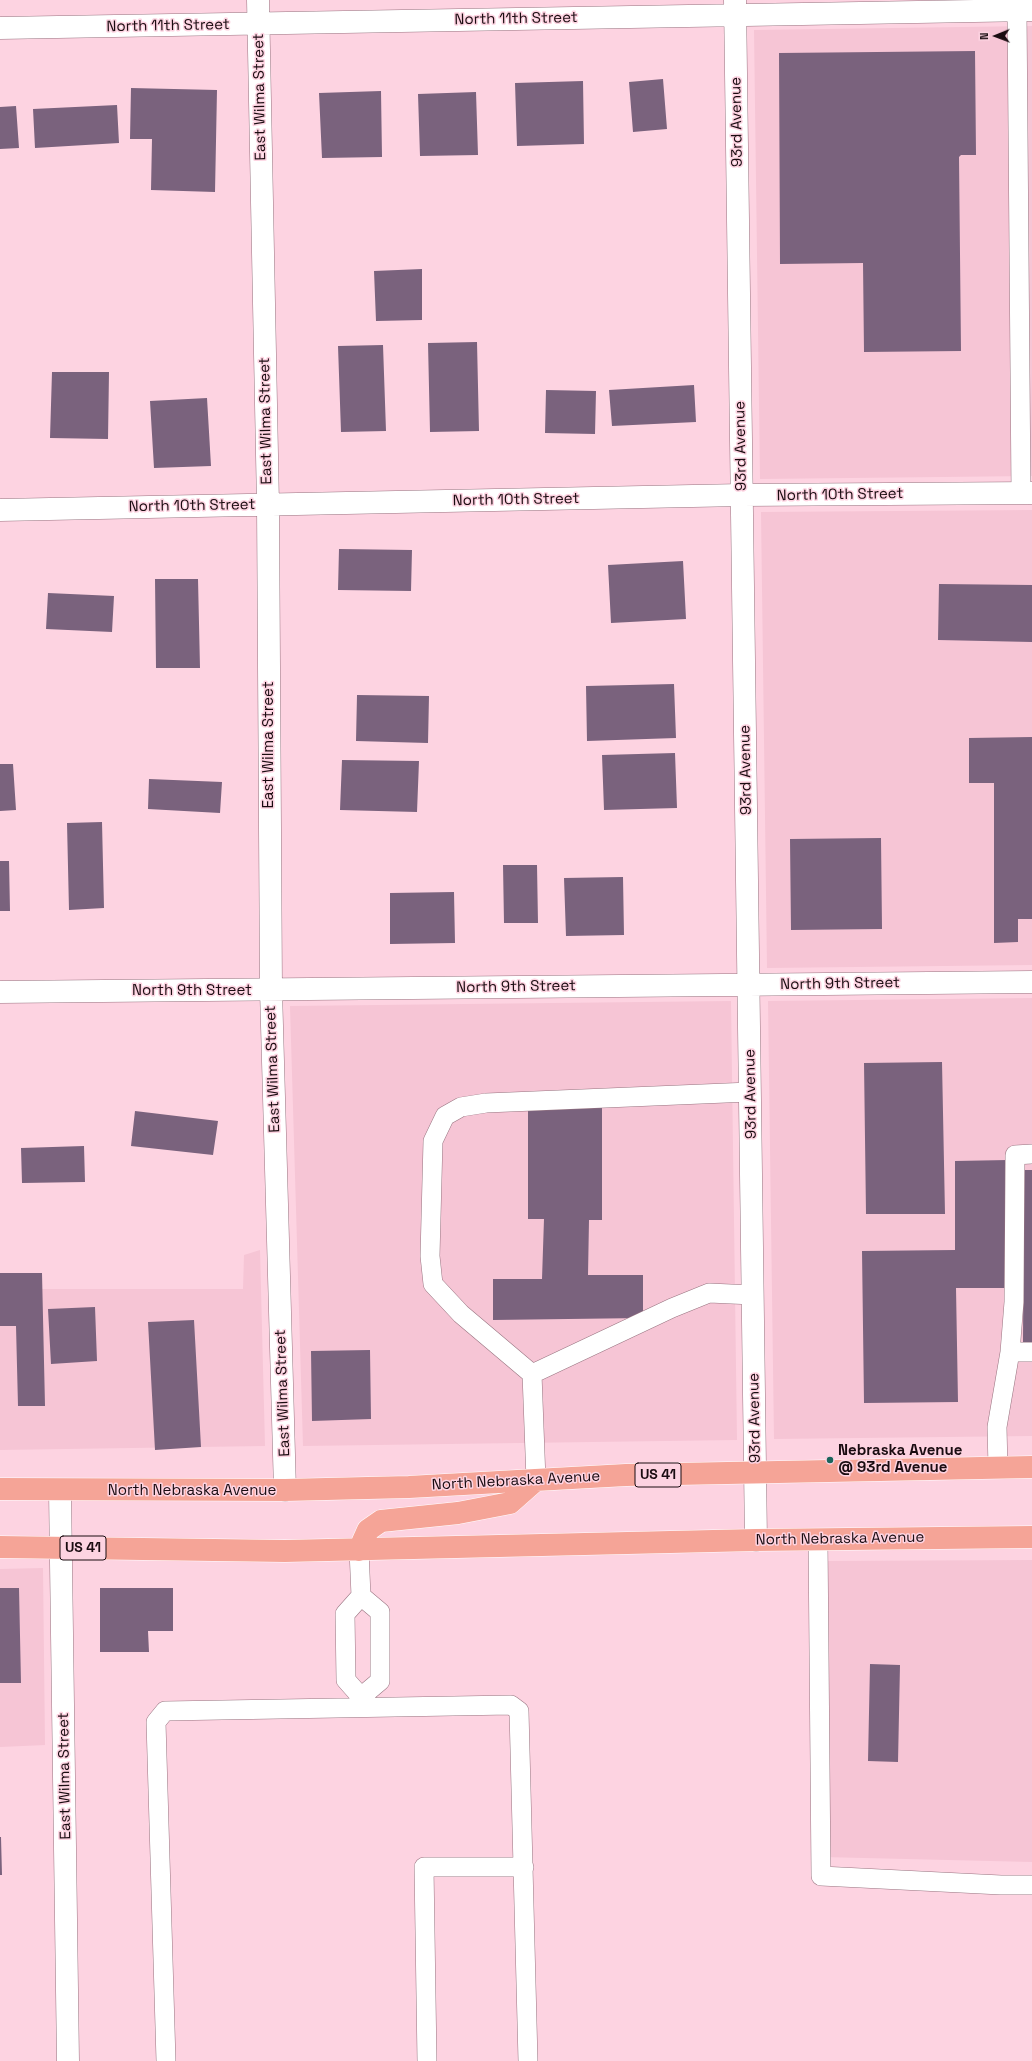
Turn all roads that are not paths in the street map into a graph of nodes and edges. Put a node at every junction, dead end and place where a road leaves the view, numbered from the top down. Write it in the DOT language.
graph roads {
  1 [pos="258,0"];
  2 [pos="942,6"];
  3 [pos="735,7"];
  4 [pos="1024,10"];
  5 [pos="258,25"];
  6 [pos="0,28"];
  7 [pos="1026,493"];
  8 [pos="742,496"];
  9 [pos="268,505"];
  10 [pos="0,510"];
  11 [pos="1032,982"];
  12 [pos="749,985"];
  13 [pos="271,990"];
  14 [pos="0,992"];
  15 [pos="750,1092"];
  16 [pos="1032,1154"];
  17 [pos="754,1295"];
  18 [pos="1010,1352"];
  19 [pos="1032,1352"];
  20 [pos="532,1374"];
  21 [pos="1032,1467"];
  22 [pos="998,1468"];
  23 [pos="756,1472"];
  24 [pos="536,1480"];
  25 [pos="0,1489"];
  26 [pos="285,1490"];
  27 [pos="60,1491"];
  28 [pos="1032,1537"];
  29 [pos="756,1540"];
  30 [pos="818,1540"];
  31 [pos="0,1547"];
  32 [pos="61,1548"];
  33 [pos="359,1550"];
  34 [pos="361,1596"];
  35 [pos="361,1703"];
  36 [pos="524,1867"];
  37 [pos="1032,1885"];
  38 [pos="68,2061"];
  39 [pos="166,2061"];
  40 [pos="427,2061"];
  41 [pos="528,2061"];
  1 -- 5 [label="street, East Wilma Street"];
  2 -- 3 [label="street, North 11th Street"];
  2 -- 4 [label="street, North 11th Street"];
  3 -- 5 [label="street, North 11th Street"];
  3 -- 8 [label="street, 93rd Avenue"];
  4 -- 7 [label="lane"];
  5 -- 6 [label="street, North 11th Street"];
  5 -- 9 [label="street, East Wilma Street"];
  7 -- 8 [label="street, North 10th Street"];
  8 -- 9 [label="street, North 10th Street"];
  8 -- 12 [label="street, 93rd Avenue"];
  9 -- 10 [label="street, North 10th Street"];
  9 -- 13 [label="street, East Wilma Street"];
  11 -- 12 [label="street, North 9th Street"];
  12 -- 13 [label="street, North 9th Street"];
  12 -- 15 [label="street, 93rd Avenue"];
  13 -- 14 [label="street, North 9th Street"];
  13 -- 26 [label="street, East Wilma Street"];
  15 -- 17 [label="street, 93rd Avenue"];
  15 -- 20 [label="lane"];
  16 -- 18 [label="lane"];
  17 -- 20 [label="lane"];
  17 -- 23 [label="street, 93rd Avenue"];
  18 -- 19 [label="lane"];
  18 -- 22 [label="lane"];
  20 -- 24 [label="lane"];
  21 -- 22 [label="main road, North Nebraska Avenue / US 41"];
  22 -- 23 [label="main road, North Nebraska Avenue / US 41"];
  23 -- 24 [label="main road, North Nebraska Avenue / US 41"];
  23 -- 29 [label="street, 93rd Avenue"];
  24 -- 26 [label="main road, North Nebraska Avenue / US 41"];
  24 -- 33 [label="main road"];
  25 -- 27 [label="main road, North Nebraska Avenue / US 41"];
  26 -- 27 [label="main road, North Nebraska Avenue / US 41"];
  27 -- 32 [label="street, East Wilma Street"];
  28 -- 30 [label="main road, North Nebraska Avenue / US 41"];
  29 -- 30 [label="main road, North Nebraska Avenue / US 41"];
  29 -- 33 [label="main road, North Nebraska Avenue / US 41"];
  30 -- 37 [label="lane"];
  31 -- 32 [label="main road, North Nebraska Avenue / US 41"];
  32 -- 33 [label="main road, North Nebraska Avenue / US 41"];
  32 -- 38 [label="street, East Wilma Street"];
  33 -- 34 [label="lane"];
  34 -- 35 [label="lane"];
  34 -- 35 [label="lane"];
  35 -- 36 [label="lane"];
  35 -- 39 [label="lane"];
  36 -- 40 [label="lane"];
  36 -- 41 [label="lane"];
}
